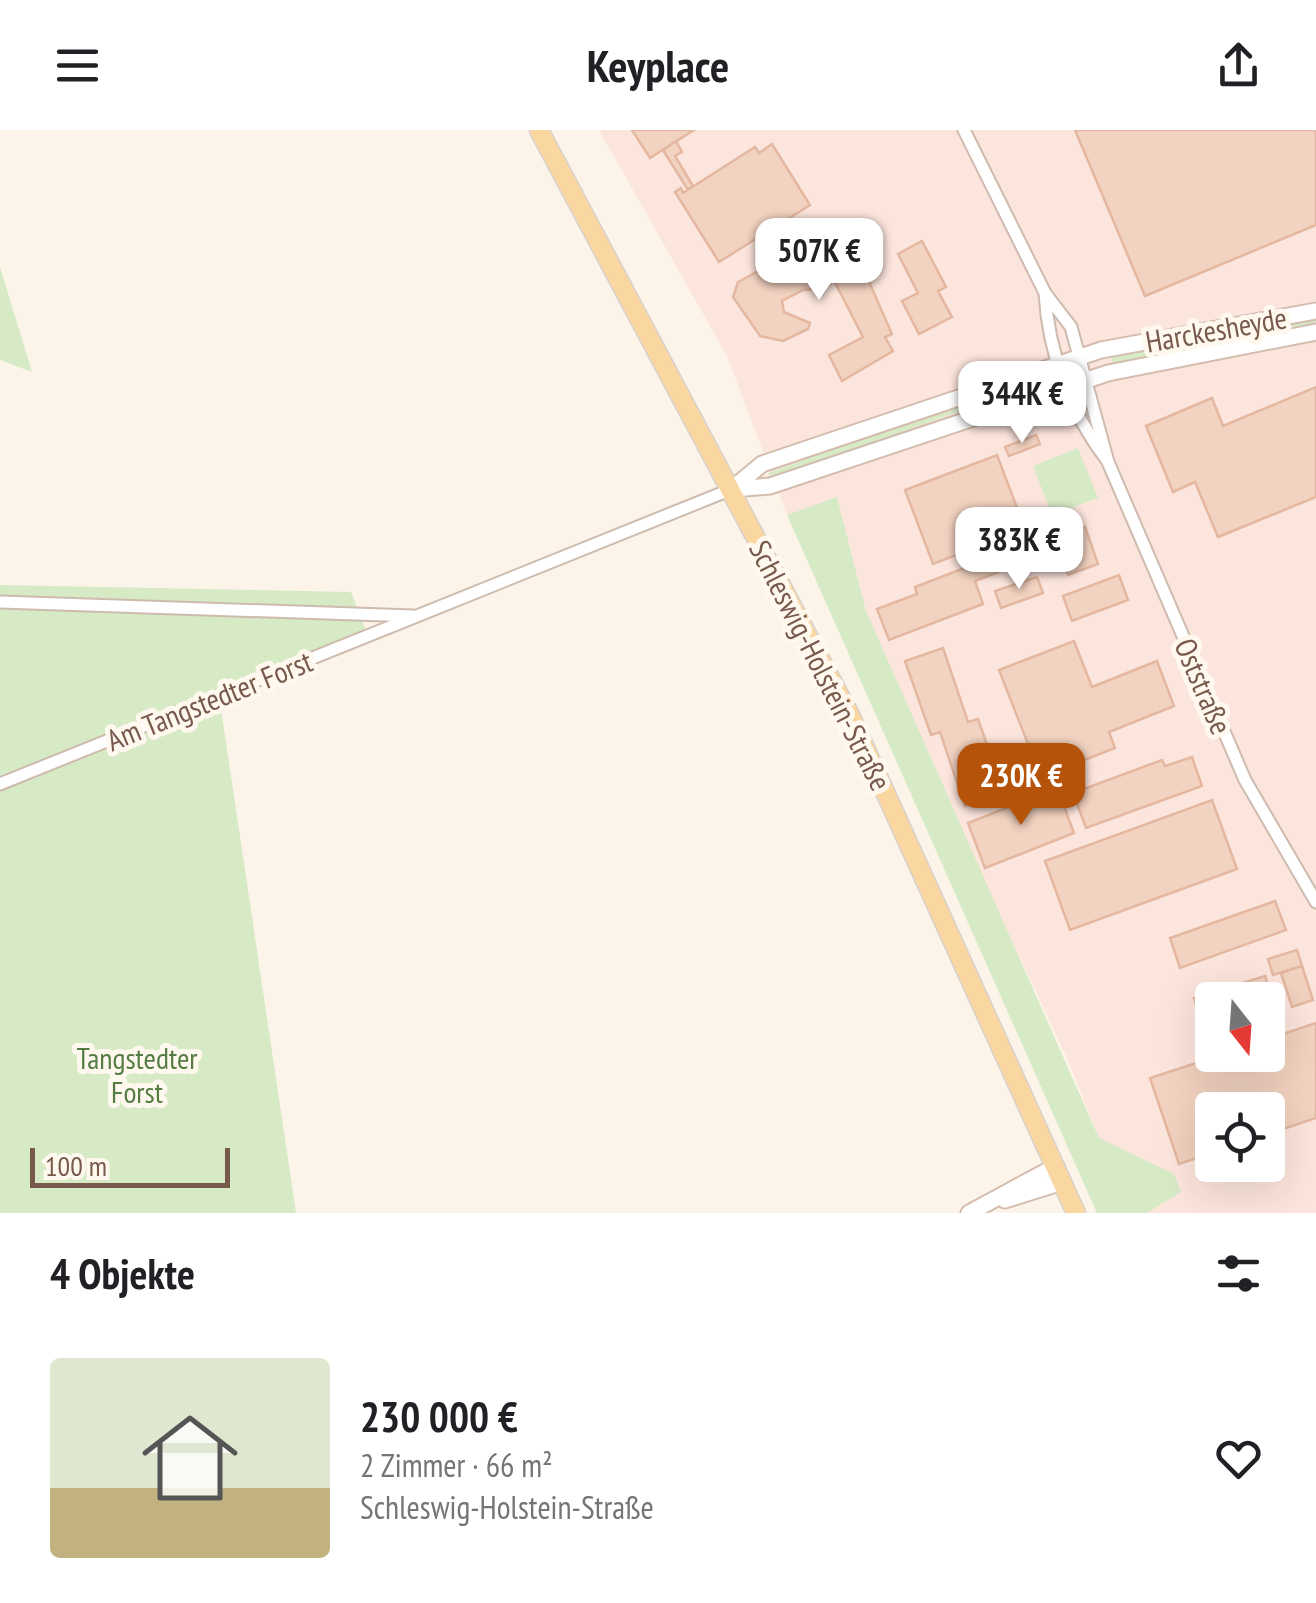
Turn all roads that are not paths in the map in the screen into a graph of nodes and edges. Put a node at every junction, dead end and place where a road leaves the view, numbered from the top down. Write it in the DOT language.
graph roads {
  1 [pos="540,130"];
  2 [pos="964,130"];
  3 [pos="1044,294"];
  4 [pos="1316,311"];
  5 [pos="1316,332"];
  6 [pos="1081,356"];
  7 [pos="1059,362"];
  8 [pos="1088,379"];
  9 [pos="1066,386"];
  10 [pos="1108,462"];
  11 [pos="732,489"];
  12 [pos="0,602"];
  13 [pos="417,616"];
  14 [pos="0,784"];
  15 [pos="1316,902"];
  16 [pos="1059,1174"];
  17 [pos="969,1213"];
  18 [pos="1076,1213"];
  1 -- 11 [label="main road, Schleswig-Holstein-Straße"];
  2 -- 3 [label="street, Oststraße"];
  3 -- 6 [label="street, Oststraße"];
  3 -- 7 [label="street, Oststraße"];
  4 -- 6 [label="main road, Harckesheyde"];
  5 -- 8 [label="main road, Harckesheyde"];
  6 -- 7 [label="main road, Harckesheyde"];
  6 -- 8 [label="street, Oststraße"];
  7 -- 9 [label="street, Oststraße"];
  7 -- 11 [label="main road, Harckesheyde"];
  8 -- 9 [label="main road, Harckesheyde"];
  8 -- 10 [label="street, Oststraße"];
  9 -- 10 [label="street, Oststraße"];
  9 -- 11 [label="main road, Harckesheyde"];
  10 -- 15 [label="street, Oststraße"];
  11 -- 13 [label="street, Am Tangstedter Forst"];
  11 -- 16 [label="main road, Schleswig-Holstein-Straße"];
  12 -- 13 [label="street, Am Tangstedter Forst"];
  13 -- 14 [label="street, Am Tangstedter Forst"];
  16 -- 17 [label="main road"];
  16 -- 18 [label="main road, Schleswig-Holstein-Straße"];
}
